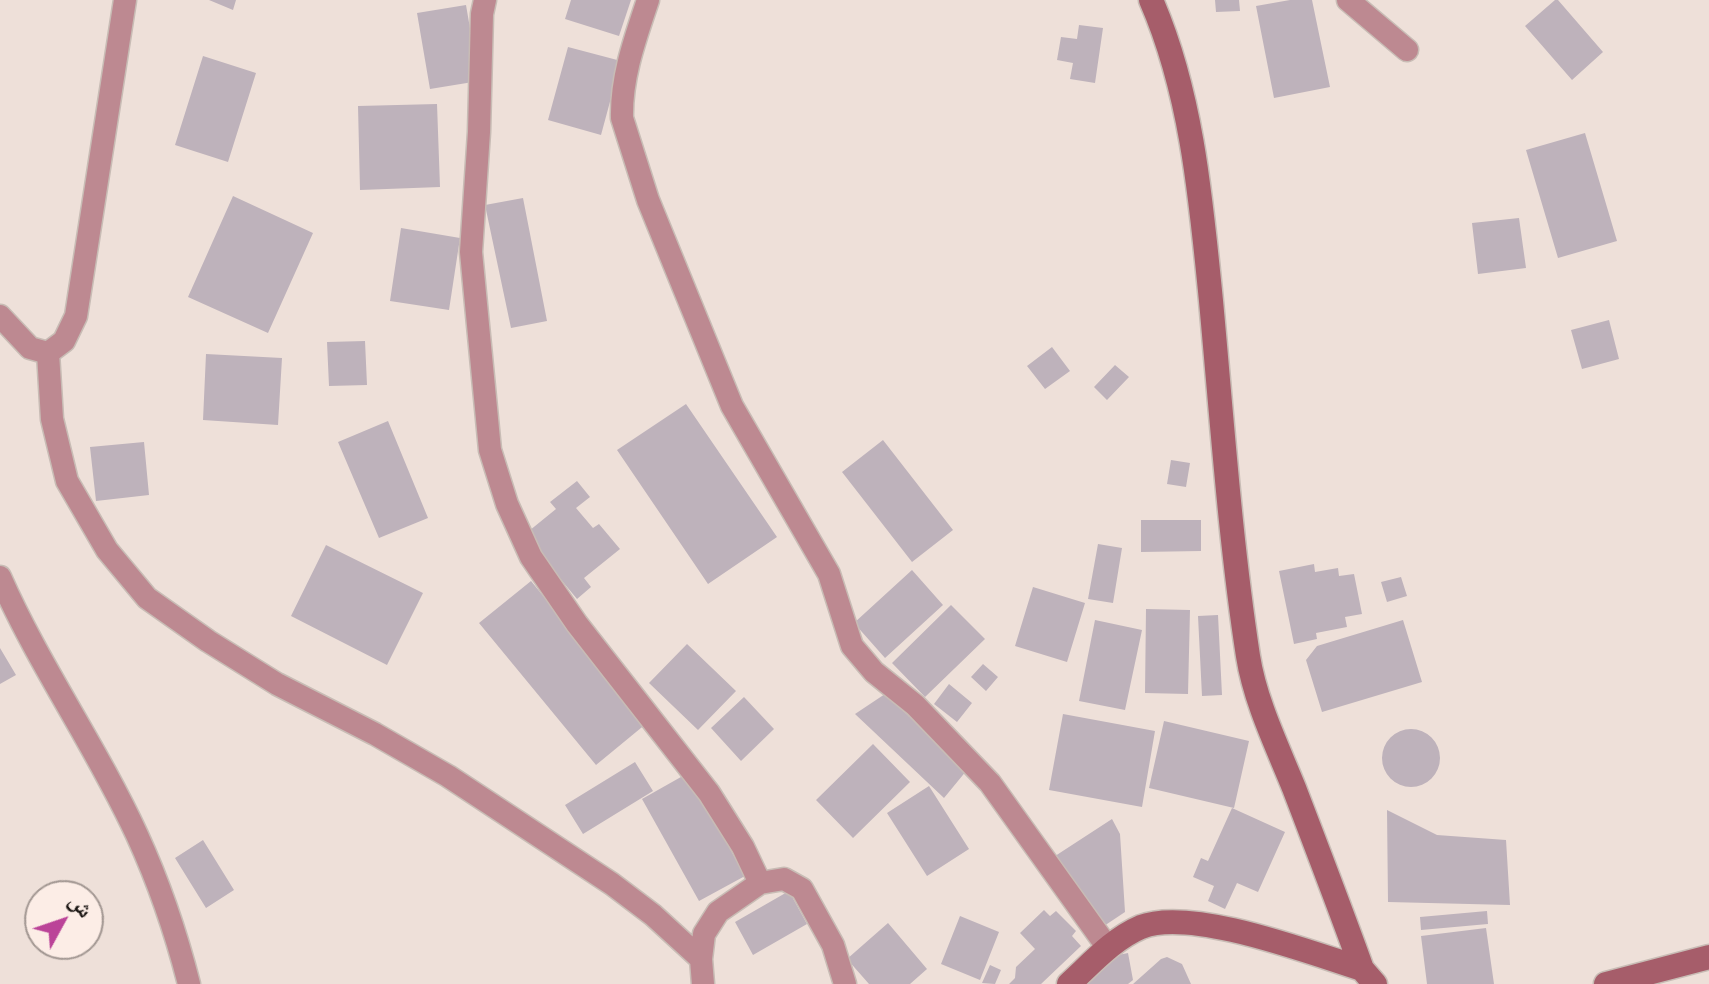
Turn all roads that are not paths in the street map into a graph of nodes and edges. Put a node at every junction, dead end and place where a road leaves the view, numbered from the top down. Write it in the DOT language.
graph roads {
  1 [pos="125,0"];
  2 [pos="485,0"];
  3 [pos="648,0"];
  4 [pos="1151,0"];
  5 [pos="1348,0"];
  6 [pos="1407,50"];
  7 [pos="0,316"];
  8 [pos="48,353"];
  9 [pos="0,577"];
  10 [pos="760,883"];
  11 [pos="1108,948"];
  12 [pos="1708,955"];
  13 [pos="701,959"];
  14 [pos="1369,976"];
  15 [pos="189,984"];
  16 [pos="703,984"];
  17 [pos="845,984"];
  18 [pos="1069,984"];
  19 [pos="1606,984"];
  1 -- 8 [label="street"];
  2 -- 10 [label="street"];
  3 -- 11 [label="street"];
  4 -- 14 [label="main road"];
  5 -- 6 [label="street"];
  7 -- 8 [label="street"];
  8 -- 13 [label="street"];
  9 -- 15 [label="street"];
  10 -- 13 [label="street"];
  10 -- 17 [label="street"];
  11 -- 14 [label="main road"];
  11 -- 18 [label="main road"];
  12 -- 19 [label="main road"];
  13 -- 16 [label="street"];
}
